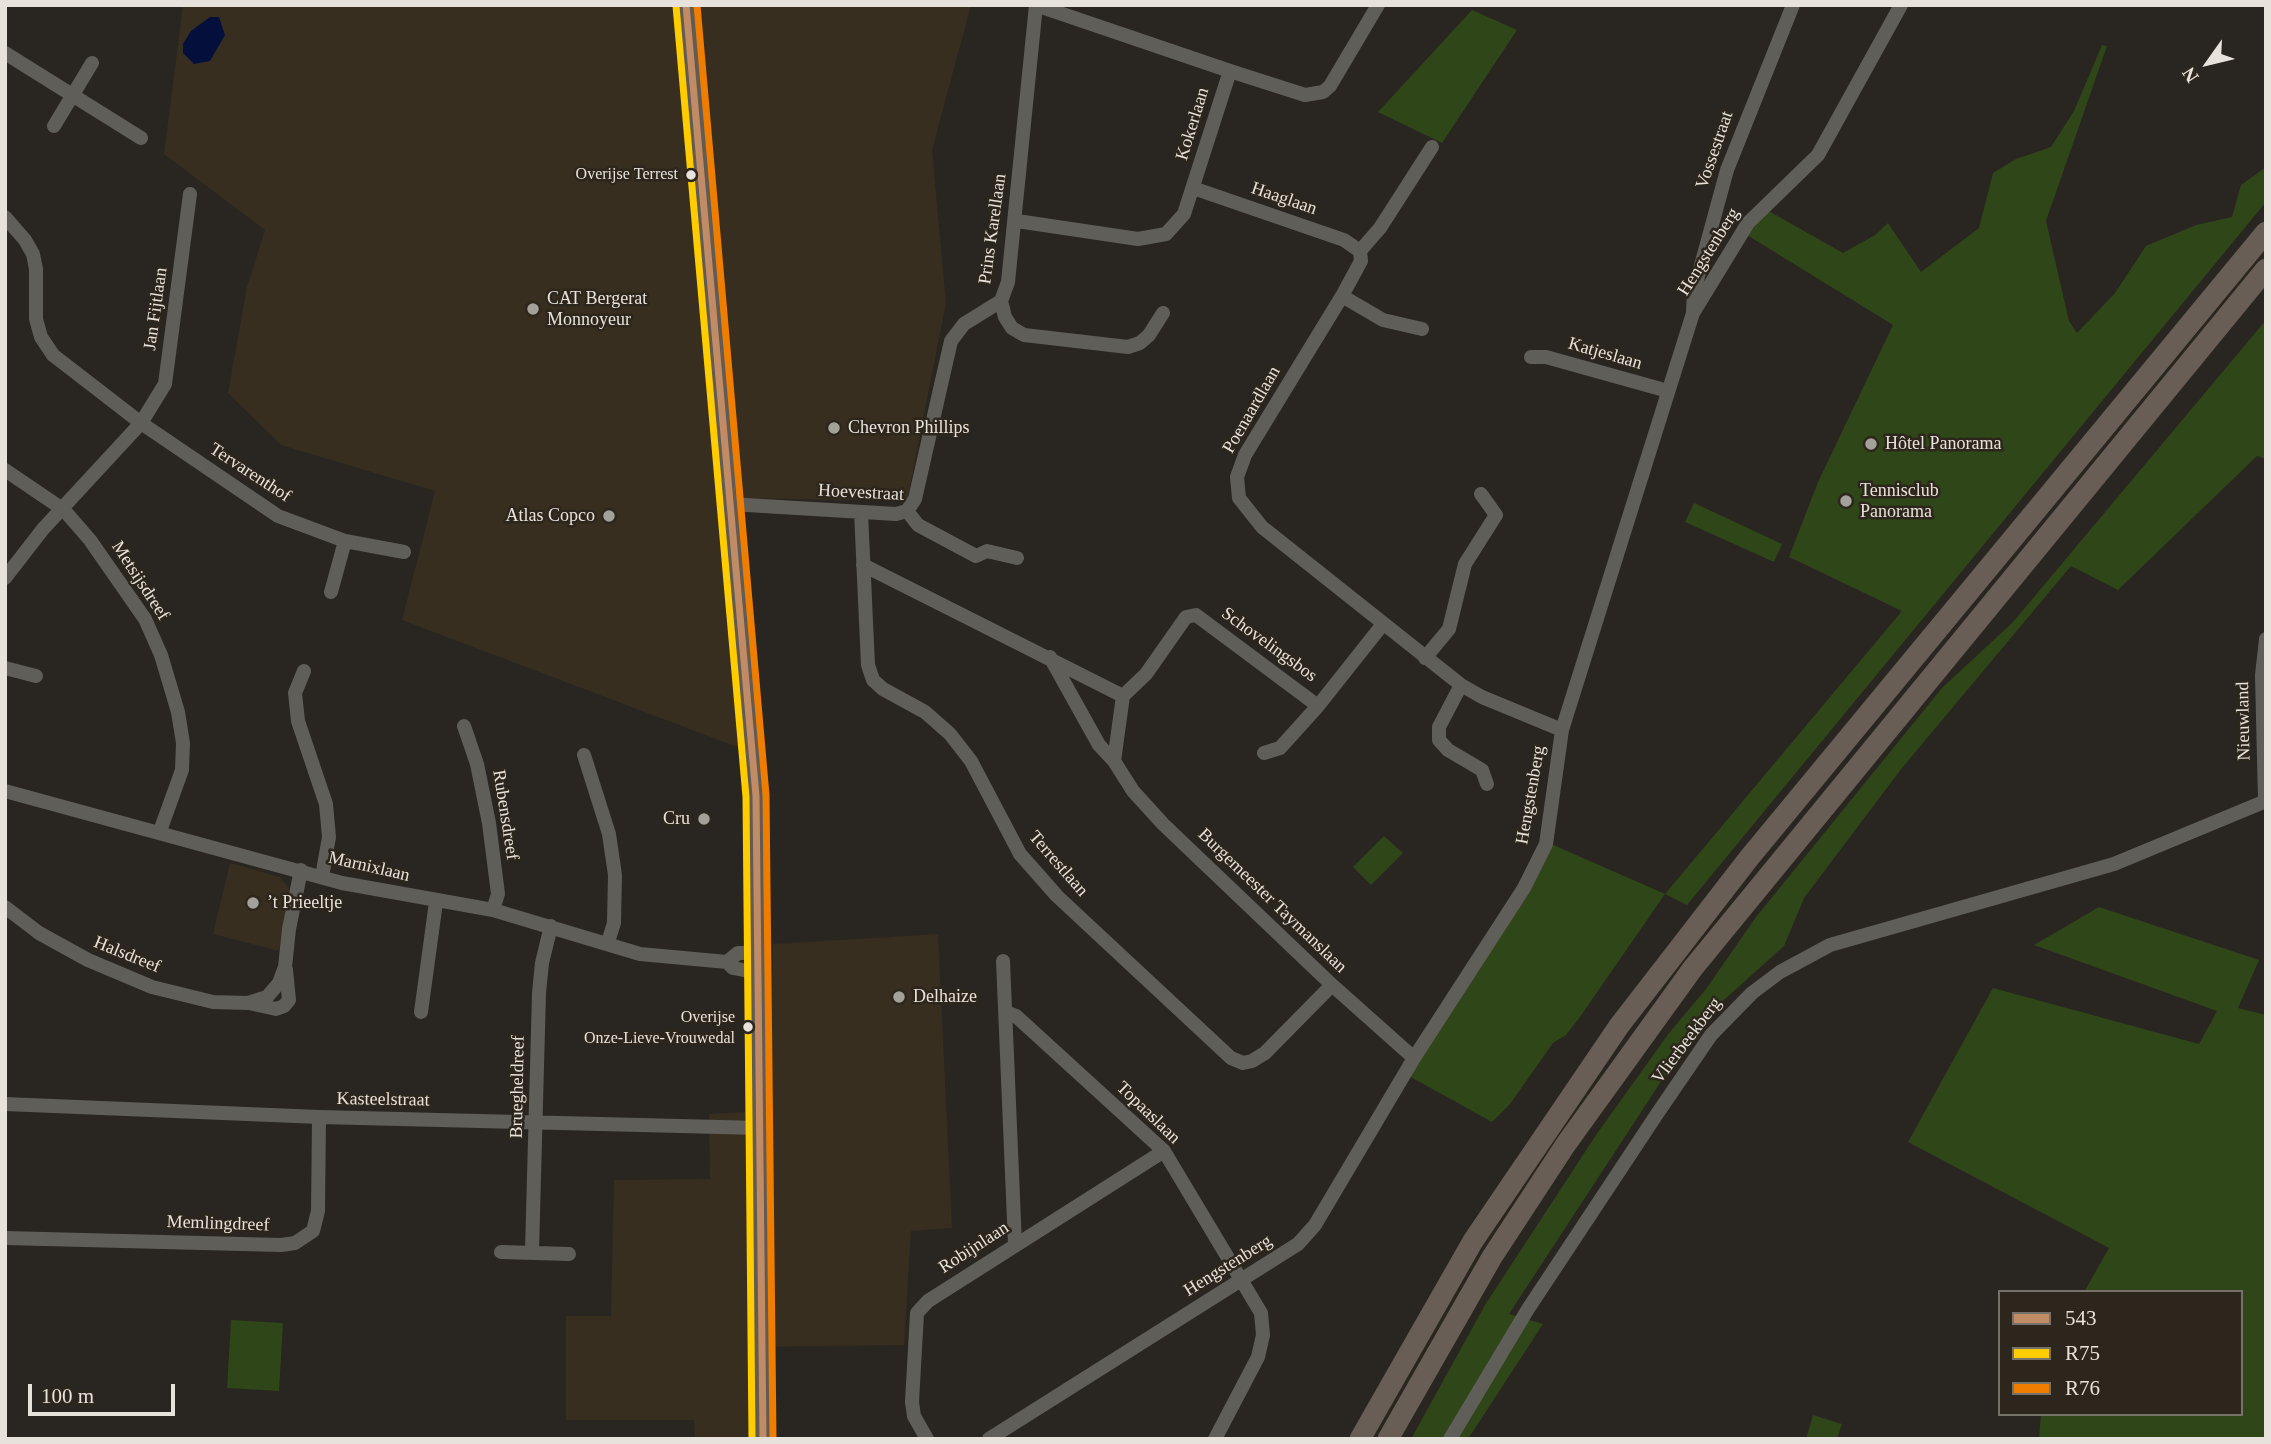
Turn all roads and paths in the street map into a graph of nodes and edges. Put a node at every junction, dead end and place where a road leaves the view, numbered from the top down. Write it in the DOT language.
graph roads {
  1 [pos="686,5"];
  2 [pos="1036,5"];
  3 [pos="1378,5"];
  4 [pos="1793,5"];
  5 [pos="1901,5"];
  6 [pos="5,53"];
  7 [pos="92,63"];
  8 [pos="1230,71"];
  9 [pos="73,95"];
  10 [pos="54,126"];
  11 [pos="141,138"];
  12 [pos="1432,147"];
  13 [pos="1193,188"];
  14 [pos="190,194"];
  15 [pos="5,217"];
  16 [pos="1017,221"];
  17 [pos="2266,232"];
  18 [pos="1360,251"];
  19 [pos="2266,270"];
  20 [pos="1342,296"];
  21 [pos="1001,301"];
  22 [pos="1163,313"];
  23 [pos="1693,313"];
  24 [pos="1422,329"];
  25 [pos="1531,358"];
  26 [pos="1668,391"];
  27 [pos="141,423"];
  28 [pos="5,470"];
  29 [pos="1481,494"];
  30 [pos="730,504"];
  31 [pos="64,510"];
  32 [pos="907,511"];
  33 [pos="861,512"];
  34 [pos="345,541"];
  35 [pos="404,552"];
  36 [pos="1017,558"];
  37 [pos="863,565"];
  38 [pos="5,578"];
  39 [pos="331,592"];
  40 [pos="1383,624"];
  41 [pos="2266,639"];
  42 [pos="1050,656"];
  43 [pos="1425,658"];
  44 [pos="5,668"];
  45 [pos="304,671"];
  46 [pos="36,676"];
  47 [pos="1461,685"];
  48 [pos="1123,696"];
  49 [pos="1318,706"];
  50 [pos="464,726"];
  51 [pos="1562,730"];
  52 [pos="1264,753"];
  53 [pos="584,755"];
  54 [pos="1114,761"];
  55 [pos="1487,784"];
  56 [pos="5,791"];
  57 [pos="2265,801"];
  58 [pos="160,831"];
  59 [pos="301,870"];
  60 [pos="321,877"];
  61 [pos="436,902"];
  62 [pos="5,907"];
  63 [pos="493,911"];
  64 [pos="551,926"];
  65 [pos="608,942"];
  66 [pos="759,953"];
  67 [pos="1003,961"];
  68 [pos="727,962"];
  69 [pos="759,973"];
  70 [pos="1332,985"];
  71 [pos="421,1012"];
  72 [pos="1006,1012"];
  73 [pos="1029,1028"];
  74 [pos="1007,1044"];
  75 [pos="1414,1058"];
  76 [pos="5,1104"];
  77 [pos="319,1117"];
  78 [pos="537,1123"];
  79 [pos="760,1128"];
  80 [pos="1164,1151"];
  81 [pos="5,1238"];
  82 [pos="1015,1244"];
  83 [pos="532,1251"];
  84 [pos="501,1252"];
  85 [pos="569,1254"];
  86 [pos="1243,1278"];
  87 [pos="763,1439"];
  88 [pos="927,1439"];
  89 [pos="989,1439"];
  90 [pos="1215,1439"];
  91 [pos="1360,1439"];
  92 [pos="1388,1439"];
  93 [pos="1450,1439"];
  1 -- 30 [label="main road"];
  2 -- 8 [label="street, Kokerlaan"];
  2 -- 16 [label="street, Prins Karellaan"];
  3 -- 8 [label="street"];
  4 -- 23 [label="street, Vossestraat"];
  5 -- 23 [label="street, Hengstenberg"];
  6 -- 9 [label="street"];
  7 -- 9 [label="street"];
  8 -- 13 [label="street, Kokerlaan"];
  9 -- 10 [label="street"];
  9 -- 11 [label="street"];
  12 -- 18 [label="street, Poenaardlaan"];
  13 -- 16 [label="street, Kokerlaan"];
  13 -- 18 [label="street, Haaglaan"];
  14 -- 27 [label="street, Jan Fijtlaan"];
  15 -- 27 [label="street, Tervarenthof"];
  16 -- 21 [label="street, Prins Karellaan"];
  17 -- 91 [label="highway"];
  18 -- 20 [label="street, Poenaardlaan"];
  19 -- 92 [label="highway"];
  20 -- 24 [label="street"];
  20 -- 40 [label="street, Poenaardlaan"];
  21 -- 22 [label="street"];
  21 -- 32 [label="street, Prins Karellaan"];
  23 -- 26 [label="street, Hengstenberg"];
  25 -- 26 [label="street, Katjeslaan"];
  26 -- 51 [label="street, Hengstenberg"];
  27 -- 31 [label="street, Jan Fijtlaan"];
  27 -- 34 [label="street, Tervarenthof"];
  28 -- 31 [label="street, Metsijsdreef"];
  29 -- 43 [label="street"];
  30 -- 33 [label="street, Hoevestraat"];
  30 -- 66 [label="main road"];
  31 -- 38 [label="street, Jan Fijtlaan"];
  31 -- 58 [label="street, Metsijsdreef"];
  32 -- 33 [label="street, Hoevestraat"];
  32 -- 36 [label="street, Hoevestraat"];
  33 -- 37 [label="street, Terrestlaan"];
  34 -- 35 [label="street, Tervarenthof"];
  34 -- 39 [label="street"];
  37 -- 42 [label="street"];
  37 -- 70 [label="street, Terrestlaan"];
  40 -- 43 [label="street, Poenaardlaan"];
  40 -- 49 [label="street, Schovelingsbos"];
  41 -- 57 [label="street, Nieuwland"];
  42 -- 48 [label="street"];
  42 -- 54 [label="street, Burgemeester Taymanslaan"];
  43 -- 47 [label="street, Poenaardlaan"];
  44 -- 46 [label="street"];
  45 -- 60 [label="street"];
  47 -- 51 [label="street, Poenaardlaan"];
  47 -- 55 [label="street"];
  48 -- 49 [label="street, Schovelingsbos"];
  48 -- 54 [label="street"];
  49 -- 52 [label="street, Schovelingsbos"];
  50 -- 63 [label="street, Rubensdreef"];
  51 -- 75 [label="street, Hengstenberg"];
  53 -- 65 [label="street"];
  54 -- 70 [label="street, Burgemeester Taymanslaan"];
  56 -- 58 [label="street, Marnixlaan"];
  57 -- 93 [label="street, Vlierbeekberg"];
  58 -- 59 [label="street, Marnixlaan"];
  59 -- 60 [label="street, Marnixlaan"];
  59 -- 62 [label="street, Halsdreef"];
  60 -- 61 [label="street, Marnixlaan"];
  61 -- 63 [label="street, Marnixlaan"];
  61 -- 71 [label="street"];
  63 -- 64 [label="street, Marnixlaan"];
  64 -- 65 [label="street, Marnixlaan"];
  64 -- 78 [label="street, Bruegheldreef"];
  65 -- 68 [label="street, Marnixlaan"];
  66 -- 68 [label="street, Marnixlaan"];
  66 -- 69 [label="main road"];
  67 -- 72 [label="street"];
  68 -- 69 [label="street, Marnixlaan"];
  69 -- 79 [label="main road"];
  70 -- 75 [label="street, Burgemeester Taymanslaan"];
  72 -- 73 [label="street, Topaaslaan"];
  72 -- 74 [label="street"];
  73 -- 74 [label="street"];
  73 -- 80 [label="street, Topaaslaan"];
  74 -- 82 [label="street"];
  75 -- 86 [label="street, Hengstenberg"];
  76 -- 77 [label="street, Kasteelstraat"];
  77 -- 78 [label="street, Kasteelstraat"];
  77 -- 81 [label="street, Memlingdreef"];
  78 -- 79 [label="street, Kasteelstraat"];
  78 -- 83 [label="street, Bruegheldreef"];
  79 -- 87 [label="main road"];
  80 -- 82 [label="street, Robijnlaan"];
  80 -- 86 [label="street, Topaaslaan"];
  82 -- 88 [label="street, Robijnlaan"];
  83 -- 84 [label="street"];
  83 -- 85 [label="street"];
  86 -- 89 [label="street, Hengstenberg"];
  86 -- 90 [label="street, Topaaslaan"];
}
